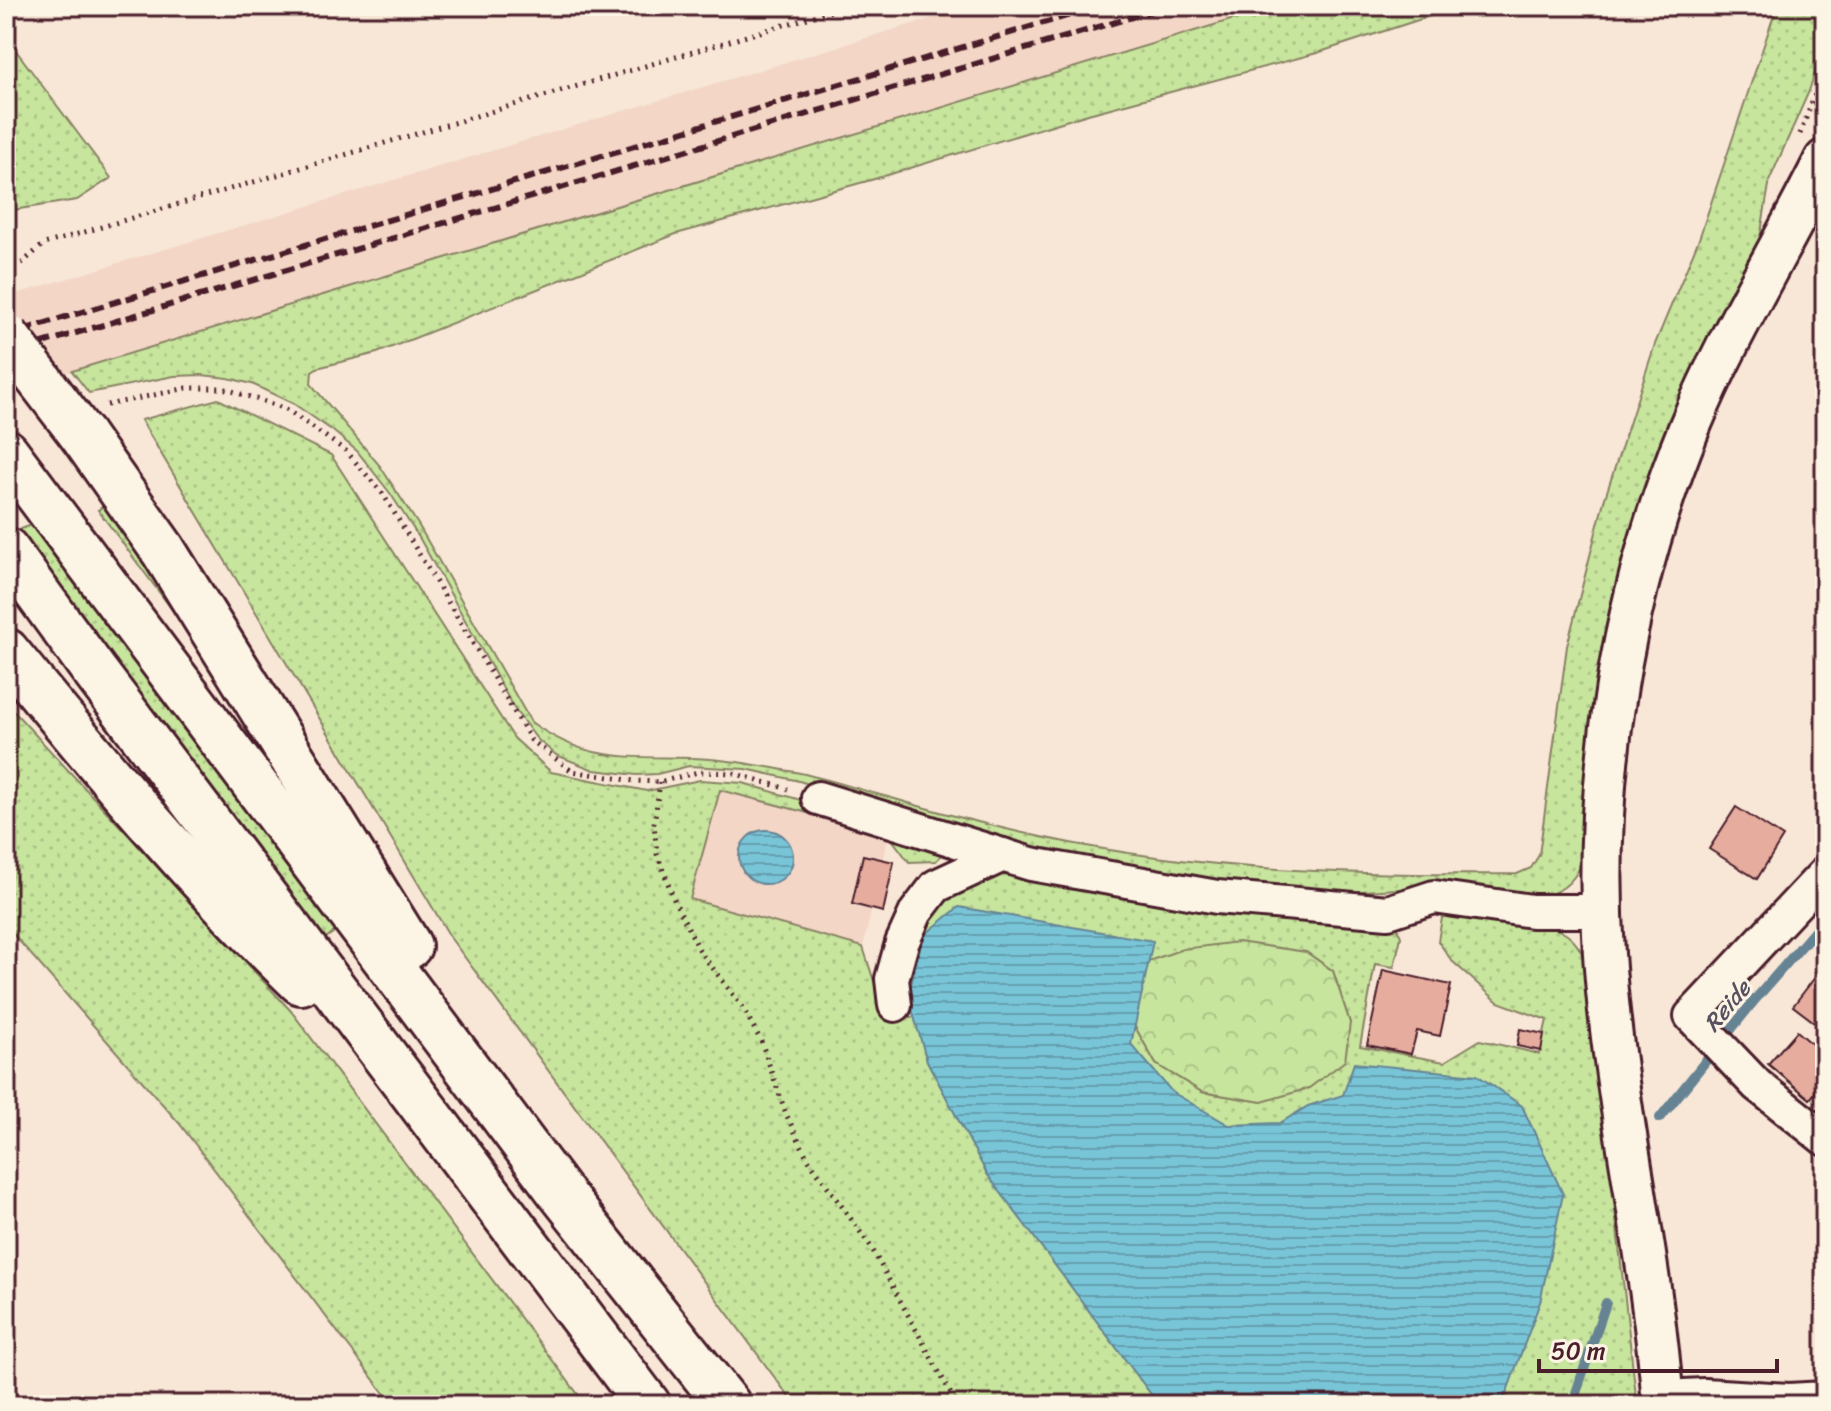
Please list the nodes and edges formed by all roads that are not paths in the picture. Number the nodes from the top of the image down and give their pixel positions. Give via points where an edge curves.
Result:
1 (1825, 160) edge
2 (6, 336) edge
3 (8, 454) edge
4 (6, 550) edge
5 (6, 651) edge
6 (818, 798) road end
7 (1003, 855) junction
8 (1825, 873) edge
9 (1602, 911) junction
10 (895, 1005) dead end
11 (395, 1072) junction
12 (1825, 1139) edge
13 (559, 1191) junction
14 (1825, 1398) edge
15 (1663, 1401) edge
16 (648, 1405) edge
17 (728, 1405) edge

1 - 9 main road via 1725,349 1691,424 1652,534 1613,719 1604,806
2 - 13 highway, bridge via 93,420 163,550
3 - 13 highway
4 - 11 highway
5 - 11 highway via 256,938
6 - 7 street
7 - 9 street via 1217,897 1388,912 1434,897 1532,911
7 - 10 street via 936,886 916,912 892,979
8 - 12 street via 1691,1016 1757,1085
9 - 15 main road via 1607,994
11 - 16 highway
13 - 17 highway
14 - 15 street via 1704,1395

